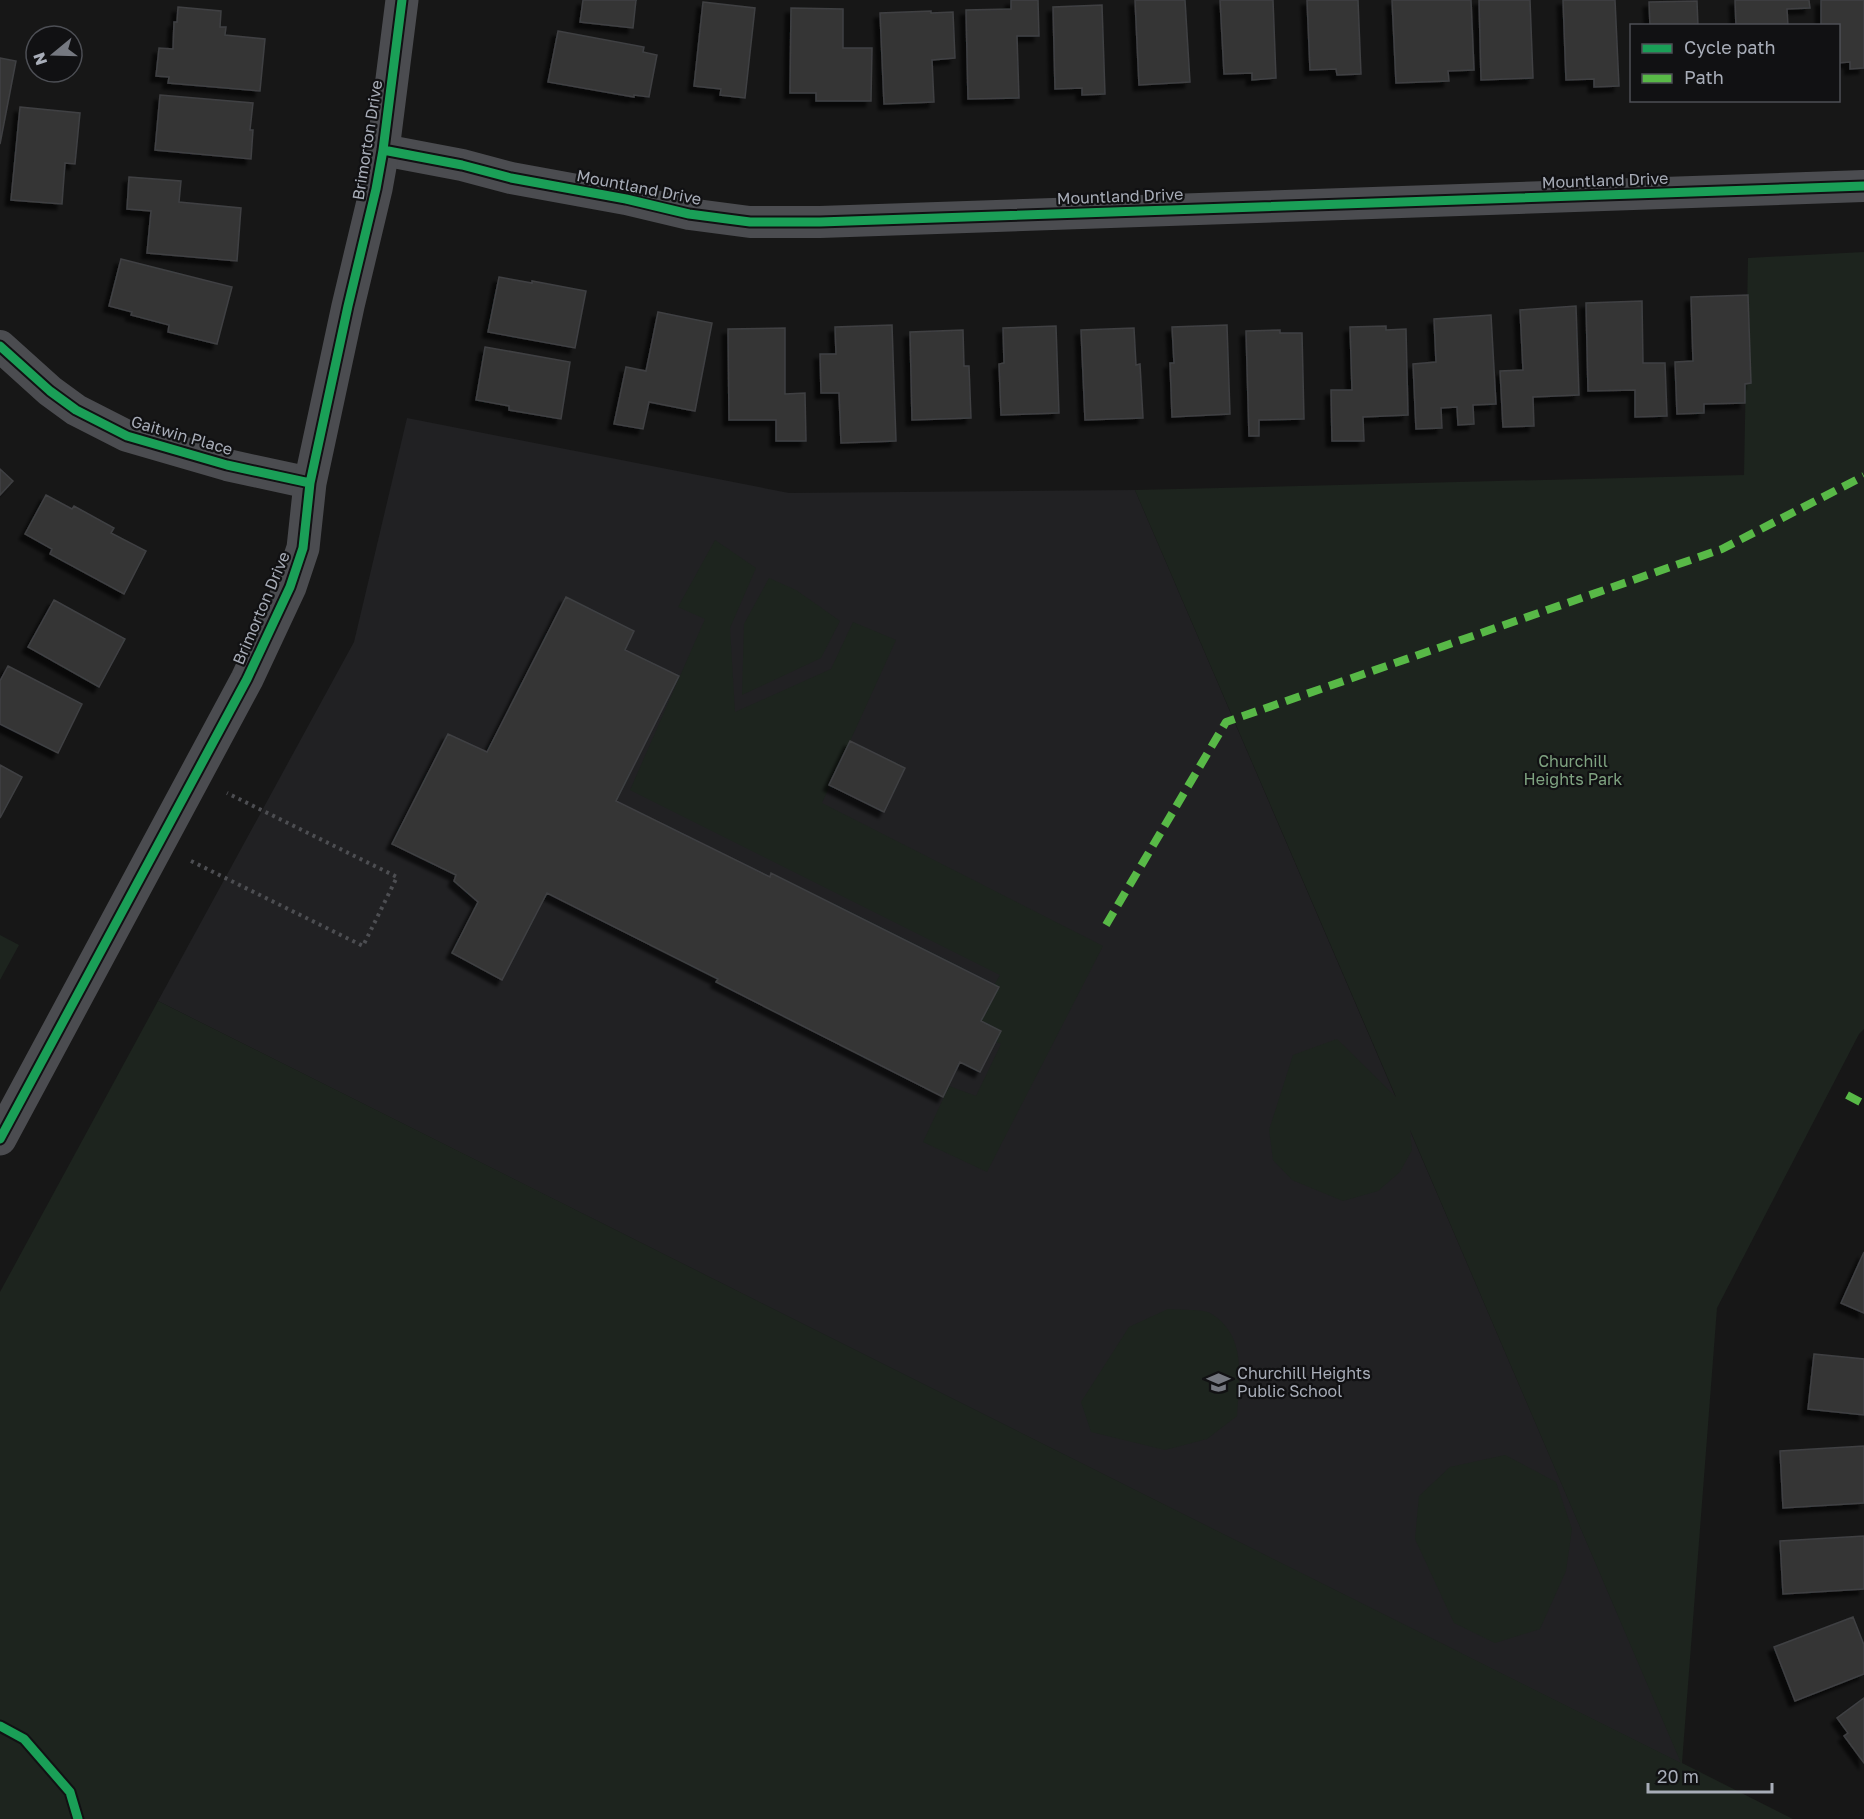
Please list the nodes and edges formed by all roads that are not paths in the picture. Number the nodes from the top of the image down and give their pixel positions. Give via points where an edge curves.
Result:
1 (402, 0) edge
2 (383, 150) junction
3 (1864, 186) edge
4 (0, 346) edge
5 (310, 483) junction
6 (0, 1139) edge

1 - 2 street, Brimorton Drive
2 - 3 street, Mountland Drive via 689,214 750,222
2 - 5 street, Brimorton Drive
4 - 5 street, Gaitwin Place via 76,410 127,436 226,465
5 - 6 street, Brimorton Drive via 303,548 290,587 248,679

